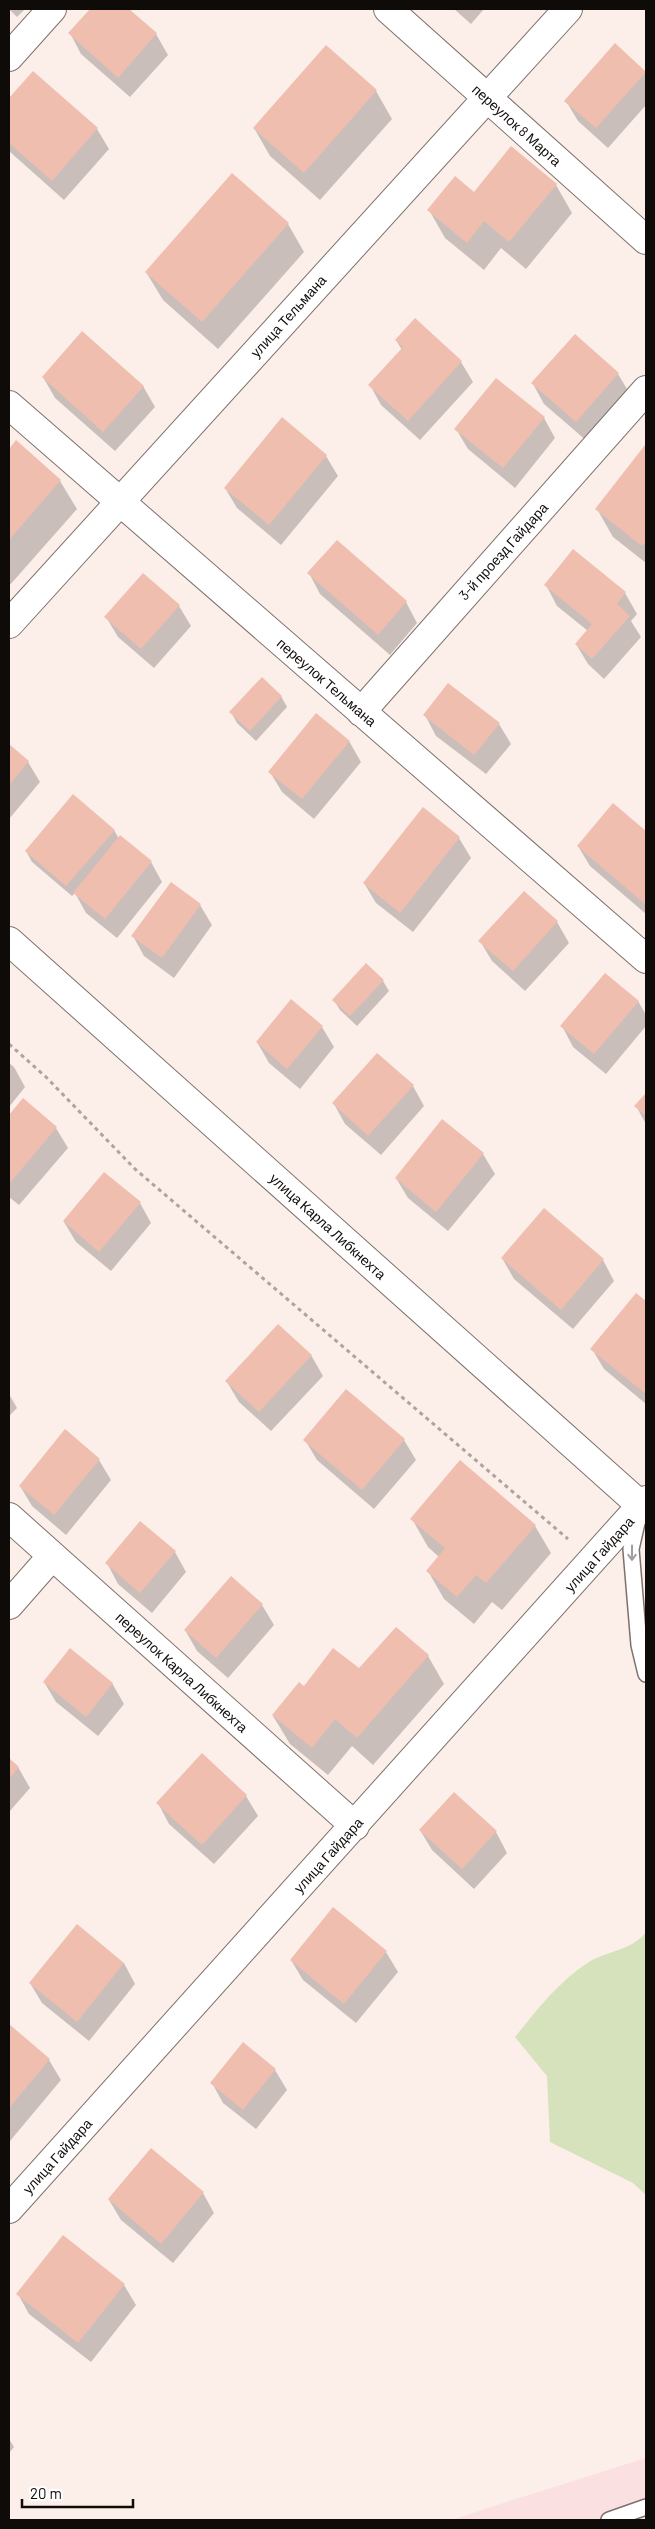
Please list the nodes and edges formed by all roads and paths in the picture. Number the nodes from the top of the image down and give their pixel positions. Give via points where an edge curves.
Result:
1 (52, 9) edge
2 (388, 9) edge
3 (568, 9) edge
4 (9, 57) edge
5 (487, 98) junction
6 (646, 240) edge
7 (646, 390) edge
8 (9, 405) edge
9 (120, 502) junction
10 (9, 624) edge
11 (360, 712) junction
12 (9, 941) edge
13 (646, 957) edge
14 (9, 1044) edge
15 (645, 1505) edge
16 (9, 1517) edge
17 (52, 1556) junction
18 (593, 1560) junction
19 (9, 1605) edge
20 (646, 1674) edge
21 (355, 1826) junction
22 (9, 2209) edge
23 (646, 2507) edge
24 (609, 2520) edge

1 - 4 street
2 - 5 street, переулок 8 Марта
3 - 5 street, улица Тельмана
5 - 6 street, переулок 8 Марта
5 - 9 street, улица Тельмана
7 - 11 street, 3-й проезд Гайдара
8 - 9 street, переулок Тельмана
9 - 10 street, улица Тельмана
9 - 11 street, переулок Тельмана
11 - 13 street, переулок Тельмана
12 - 15 street, улица Карла Либкнехта
14 - 18 path via 46,1077 135,1169
15 - 18 street, улица Гайдара
15 -> 20 lane via 630,1549 639,1645
16 - 17 street, переулок Карла Либкнехта
17 - 19 street
17 - 21 street, переулок Карла Либкнехта
18 - 21 street, улица Гайдара
21 - 22 street, улица Гайдара
23 - 24 lane

